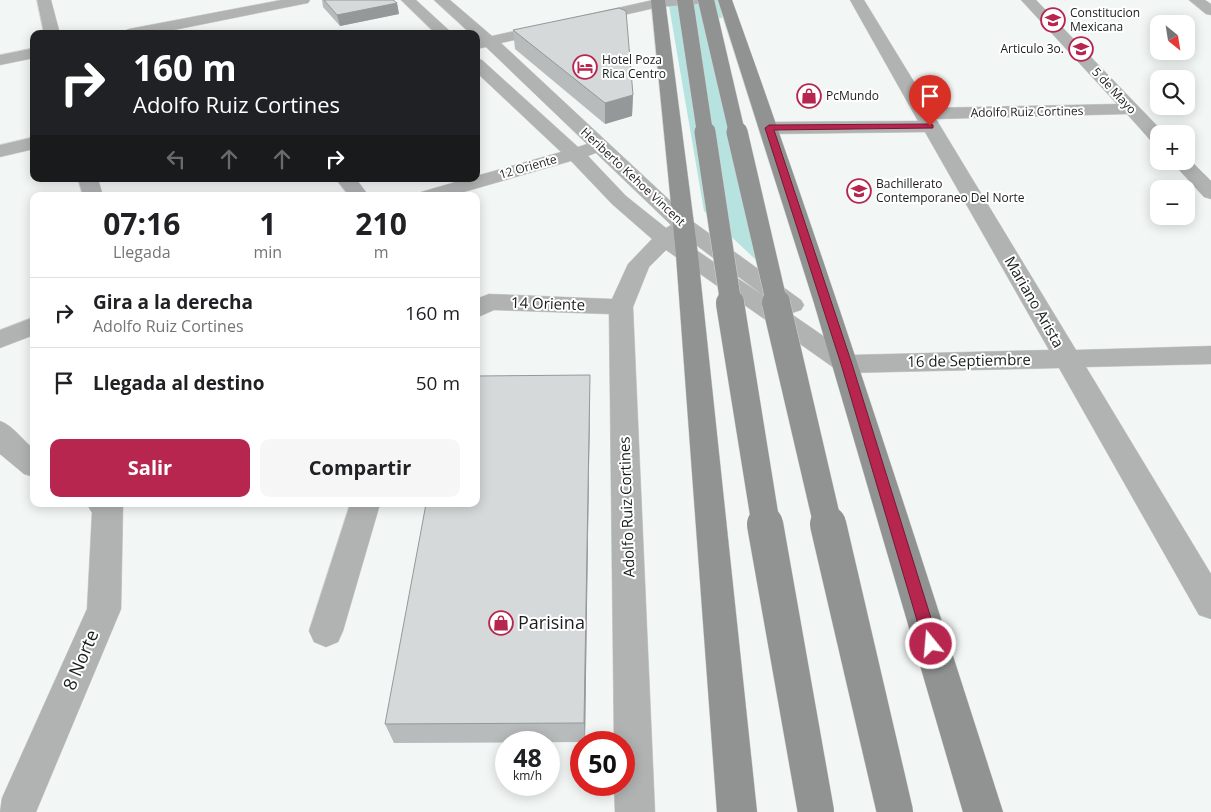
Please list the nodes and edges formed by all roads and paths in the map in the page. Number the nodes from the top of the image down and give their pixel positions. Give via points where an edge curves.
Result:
1 (44, 0) edge
2 (222, 0) edge
3 (303, 0) edge
4 (408, 0) edge
5 (441, 0) edge
6 (697, 0) edge
7 (706, 0) edge
8 (724, 0) edge
9 (857, 0) edge
10 (1028, 0) edge
11 (1196, 0) edge
12 (667, 1) edge
13 (1211, 11) edge
14 (232, 14) junction
15 (240, 27) dead end
16 (51, 30) edge
17 (150, 30) edge
18 (440, 30) edge
19 (471, 30) edge
20 (483, 42) edge
21 (30, 54) edge
22 (0, 60) edge
23 (480, 67) edge
24 (1131, 109) junction
25 (927, 120) junction
26 (769, 128) junction
27 (1150, 129) edge
28 (30, 144) edge
29 (599, 147) junction
30 (0, 150) edge
31 (574, 153) junction
32 (1189, 170) edge
33 (480, 181) edge
34 (348, 182) edge
35 (476, 182) edge
36 (356, 192) edge
37 (442, 192) edge
38 (1211, 193) edge
39 (678, 240) junction
40 (481, 299) edge
41 (622, 307) junction
42 (30, 327) edge
43 (838, 338) junction
44 (0, 340) edge
45 (1211, 355) edge
46 (1067, 359) junction
47 (846, 364) junction
48 (0, 432) edge
49 (30, 463) edge
50 (108, 507) edge
51 (364, 507) edge
52 (1211, 604) edge
53 (326, 631) dead end
54 (16, 812) edge
55 (635, 812) edge
56 (737, 812) edge
57 (816, 812) edge
58 (895, 812) edge
59 (982, 812) edge

1 - 16 street
2 - 14 street
3 - 14 street
4 - 18 street
5 - 19 street, Heriberto Kehoe Vincent
6 - 12 street
7 - 58 main road, bridge
8 - 26 main road
9 - 25 street, Mariano Arista
10 - 24 street, 5 de Mayo
11 - 13 street
12 - 20 street
12 - 39 main road
12 - 57 main road, bridge via 754,460
14 - 15 street
14 - 17 street
20 - 29 street, Heriberto Kehoe Vincent
21 - 22 street
23 - 31 street, Heriberto Kehoe Vincent
24 - 25 street, Adolfo Ruiz Cortines
24 - 27 street, 5 de Mayo
25 - 26 street, Adolfo Ruiz Cortines
25 - 46 street, Mariano Arista
26 - 43 main road
28 - 30 street
29 - 31 street, 12 Oriente
29 - 39 street, Heriberto Kehoe Vincent
31 - 33 street, 12 Oriente
31 - 39 street, Heriberto Kehoe Vincent via 618,200
32 - 38 street
34 - 36 street
35 - 37 street, 12 Oriente
39 - 41 street, Adolfo Ruiz Cortines via 639,264
39 - 43 street, Heriberto Kehoe Vincent
39 - 47 street, Heriberto Kehoe Vincent
39 - 56 main road
40 - 41 street, 14 Oriente
41 - 55 street, Adolfo Ruiz Cortines
42 - 44 street
43 - 47 main road
45 - 46 street, 16 de Septiembre
46 - 47 street, 16 de Septiembre
46 - 52 street, Mariano Arista
47 - 59 main road
48 - 49 street via 8,445
50 - 54 street, 8 Norte via 104,609
51 - 53 street

